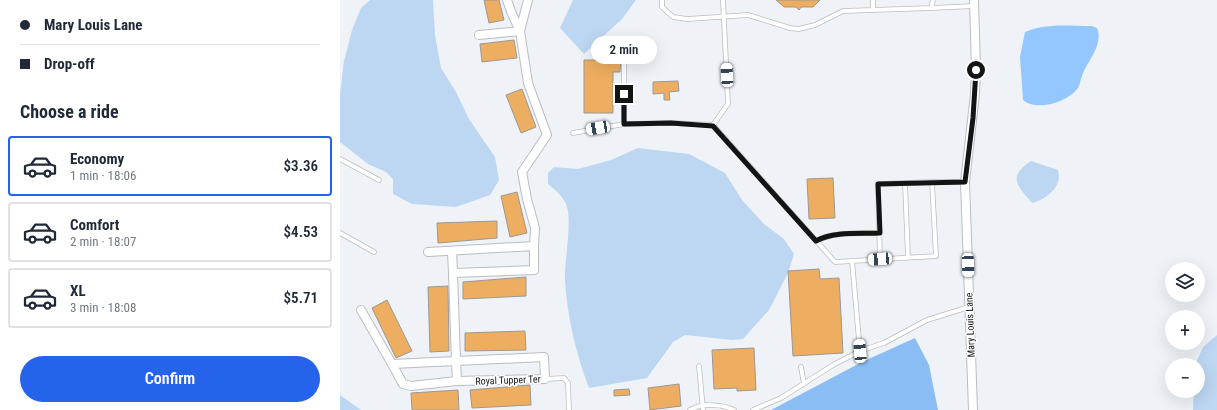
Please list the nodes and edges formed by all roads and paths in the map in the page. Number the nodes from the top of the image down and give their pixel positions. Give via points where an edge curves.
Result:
1 (507, 0) edge
2 (528, 0) edge
3 (662, 0) edge
4 (723, 0) edge
5 (873, 0) edge
6 (933, 0) edge
7 (974, 3) edge
8 (931, 8) junction
9 (873, 10) junction
10 (724, 17) junction
11 (520, 30) junction
12 (479, 35) dead end
13 (624, 64) dead end
14 (624, 124) junction
15 (713, 126) junction
16 (573, 133) dead end
17 (340, 159) edge
18 (379, 180) dead end
19 (932, 182) junction
20 (965, 182) junction
21 (905, 183) junction
22 (340, 233) edge
23 (880, 233) junction
24 (816, 241) junction
25 (534, 246) junction
26 (452, 251) junction
27 (374, 252) dead end
28 (428, 252) dead end
29 (908, 257) junction
30 (880, 259) junction
31 (852, 261) junction
32 (453, 273) junction
33 (969, 307) junction
34 (361, 310) dead end
35 (860, 351) junction
36 (456, 361) junction
37 (392, 364) junction
38 (699, 366) dead end
39 (801, 367) dead end
40 (546, 379) junction
41 (457, 381) junction
42 (804, 384) junction
43 (703, 408) edge
44 (570, 410) edge
45 (690, 410) edge
46 (734, 410) edge
47 (753, 410) edge
48 (973, 410) edge

1 - 11 street
2 - 11 street
3 - 10 lane via 662,7 673,17
4 - 10 lane
5 - 9 lane
6 - 8 lane
7 - 8 lane
7 - 20 street, Mary Louis Lane via 975,94
8 - 9 lane
9 - 10 lane via 843,12 815,25 800,28 790,28 748,15
10 - 15 lane via 728,104
11 - 12 street
11 - 25 street via 528,83 547,136 522,172 535,228
13 - 14 lane
14 - 15 lane via 671,123
14 - 16 lane
15 - 24 lane
17 - 18 lane
19 - 20 lane
19 - 21 lane
19 - 29 lane via 936,256
20 - 33 street, Mary Louis Lane
21 - 23 lane via 878,184
21 - 29 lane
22 - 27 lane
23 - 24 lane via 823,237
23 - 30 lane
24 - 31 lane via 835,262
25 - 26 street
25 - 32 street via 534,270
26 - 28 street
26 - 32 street
29 - 30 lane
30 - 31 lane
31 - 35 lane
32 - 36 street
33 - 35 lane via 927,320 884,343
33 - 48 street, Mary Louis Lane
34 - 37 street, Royal Tupper Ter
35 - 42 lane
36 - 37 street, Royal Tupper Ter
36 - 40 street, Royal Tupper Ter via 544,357
36 - 41 street
37 - 41 street, Royal Tupper Ter via 403,384 411,386
38 - 43 lane
39 - 42 lane
40 - 41 street, Royal Tupper Ter
40 - 44 lane via 564,378 568,383
42 - 47 lane via 781,398
43 - 45 lane
43 - 46 lane via 725,406

